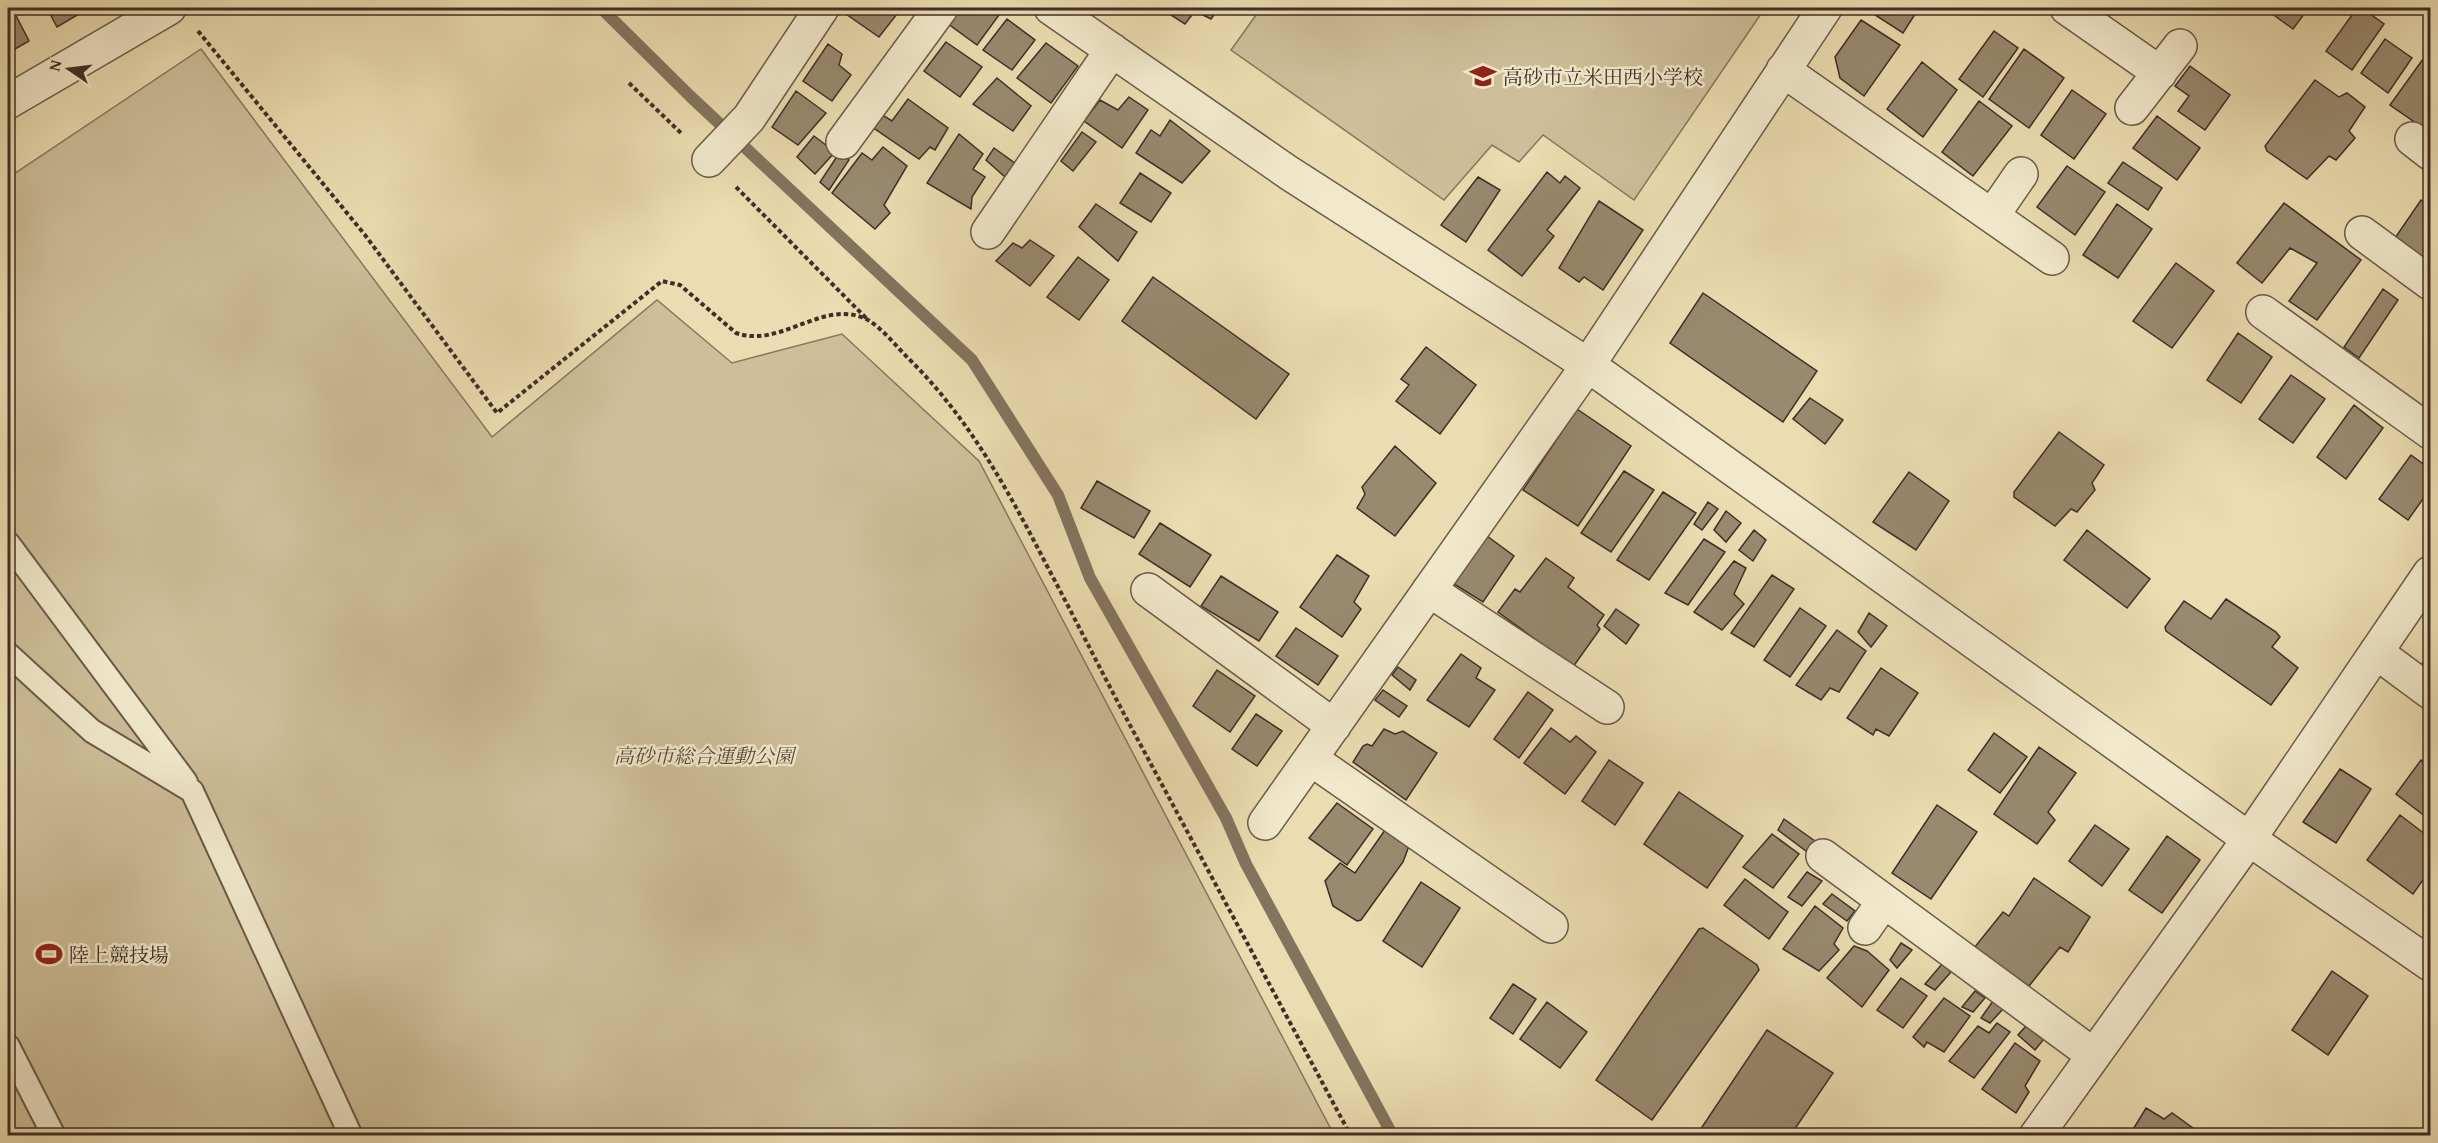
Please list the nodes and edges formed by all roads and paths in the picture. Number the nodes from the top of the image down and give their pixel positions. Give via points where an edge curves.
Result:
1 (822, 8) edge
2 (941, 8) edge
3 (1051, 8) edge
4 (1824, 8) edge
5 (2067, 8) edge
6 (182, 17) edge
7 (2180, 46) dead end
8 (1112, 50) junction
9 (1783, 70) junction
10 (2160, 73) junction
11 (629, 82) dead end
12 (8, 102) edge
13 (2132, 108) dead end
14 (843, 142) dead end
15 (709, 160) junction
16 (2020, 174) dead end
17 (1992, 216) junction
18 (988, 232) dead end
19 (2362, 233) dead end
20 (2052, 258) dead end
21 (2430, 283) edge
22 (2264, 312) dead end
23 (868, 321) junction
24 (1588, 365) junction
25 (2430, 432) edge
26 (8, 543) edge
27 (2430, 573) edge
28 (1148, 590) dead end
29 (1429, 590) junction
30 (2376, 652) junction
31 (8, 654) edge
32 (2430, 692) edge
33 (1607, 707) dead end
34 (1334, 726) junction
35 (1311, 759) junction
36 (192, 791) junction
37 (1266, 823) dead end
38 (2249, 839) junction
39 (1823, 856) dead end
40 (1884, 901) junction
41 (1551, 926) dead end
42 (1865, 928) dead end
43 (2430, 964) edge
44 (8, 1046) edge
45 (2092, 1054) junction
46 (54, 1136) edge
47 (351, 1136) edge
48 (1351, 1136) edge
49 (2036, 1136) edge

1 - 15 street via 749,118
2 - 14 street
3 - 8 street
4 - 9 street
5 - 10 street
6 - 12 street
6 - 23 path via 365,235 497,413 662,281 680,285 736,333 748,337 785,331 844,313
7 - 10 street
8 - 18 street
8 - 24 street via 1289,172
9 - 17 street
9 - 24 street
10 - 13 street
11 - 15 path
15 - 23 path
16 - 17 street
17 - 20 street
19 - 21 street
22 - 25 street
23 - 48 path via 926,376 992,463
24 - 29 street
24 - 38 street
26 - 36 lane
27 - 30 street
28 - 34 street
29 - 33 street
29 - 34 street
30 - 32 street
30 - 38 street
31 - 36 lane via 92,731
34 - 35 street
35 - 37 street
35 - 41 street
36 - 47 lane
38 - 43 street
38 - 45 street
39 - 40 street
40 - 42 street
40 - 45 street
44 - 46 lane
45 - 49 street

